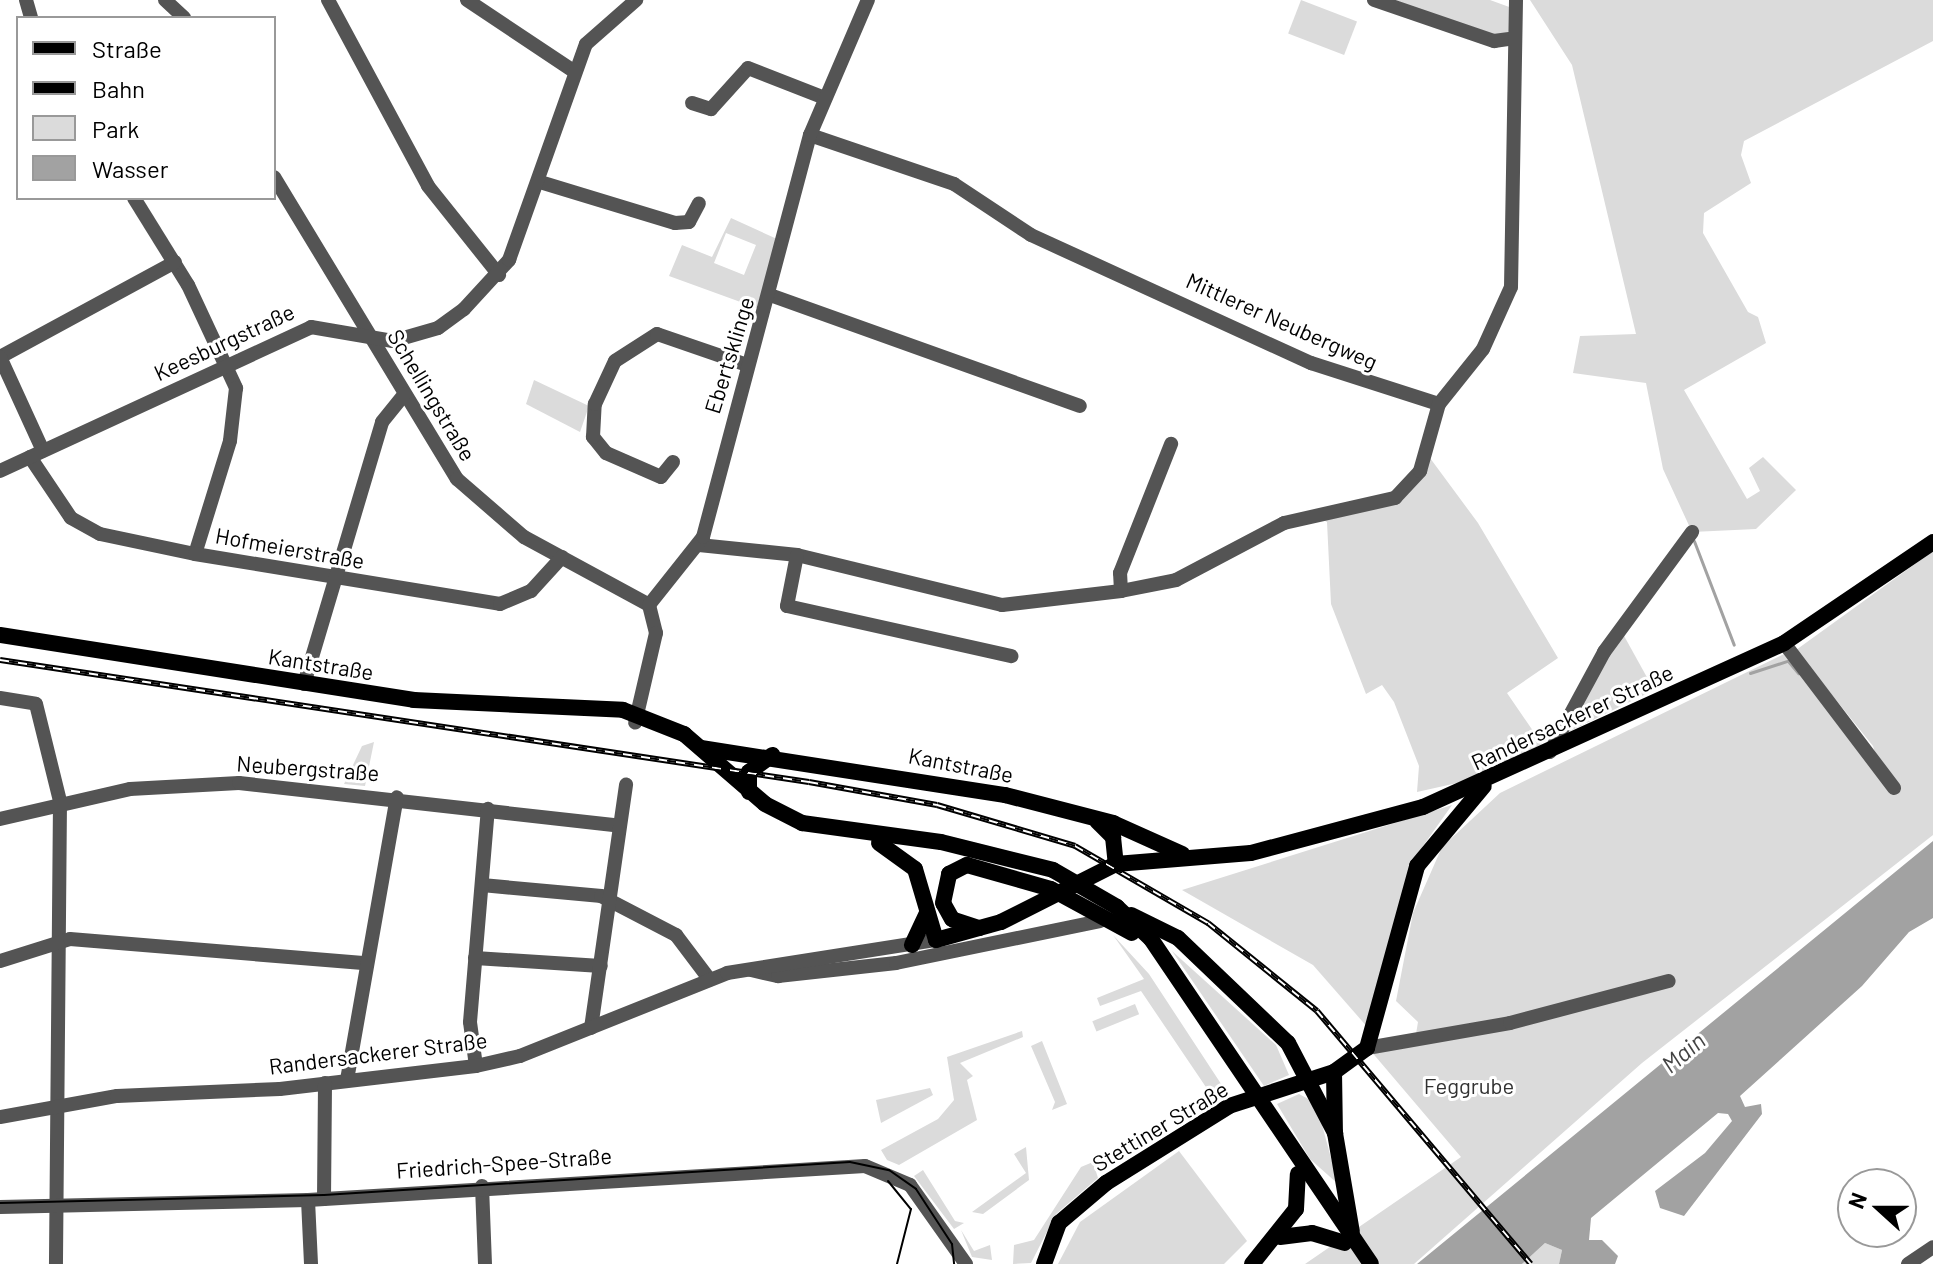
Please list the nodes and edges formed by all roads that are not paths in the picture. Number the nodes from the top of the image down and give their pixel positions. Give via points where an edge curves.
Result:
1 (165, 0) edge
2 (328, 0) edge
3 (467, 0) edge
4 (636, 0) edge
5 (868, 0) edge
6 (1374, 0) edge
7 (1516, 0) edge
8 (182, 16) edge
9 (1515, 38) junction
10 (572, 70) junction
11 (822, 97) junction
12 (692, 103) dead end
13 (810, 135) junction
14 (276, 180) edge
15 (540, 182) junction
16 (135, 200) edge
17 (699, 203) dead end
18 (175, 262) junction
19 (499, 275) junction
20 (770, 295) junction
21 (372, 338) junction
22 (0, 357) edge
23 (747, 365) junction
24 (226, 367) junction
25 (405, 394) junction
26 (1439, 404) junction
27 (1079, 408) dead end
28 (1171, 444) dead end
29 (36, 454) junction
30 (673, 462) dead end
31 (0, 471) edge
32 (1692, 532) dead end
33 (1933, 542) edge
34 (699, 545) junction
35 (195, 554) junction
36 (797, 555) junction
37 (562, 557) junction
38 (335, 579) junction
39 (1121, 591) junction
40 (649, 605) junction
41 (0, 635) edge
42 (1784, 643) junction
43 (0, 644) edge
44 (1011, 656) dead end
45 (304, 684) junction
46 (0, 698) edge
47 (636, 718) junction
48 (1550, 752) junction
49 (701, 755) junction
50 (773, 755) junction
51 (1488, 782) junction
52 (626, 784) dead end
53 (1894, 788) dead end
54 (747, 794) junction
55 (397, 797) junction
56 (60, 801) junction
57 (488, 809) junction
58 (1091, 817) junction
59 (0, 819) edge
60 (616, 825) junction
61 (1122, 829) junction
62 (879, 843) junction
63 (1193, 857) junction
64 (1123, 863) junction
65 (482, 885) junction
66 (610, 903) junction
67 (927, 913) junction
68 (1125, 913) junction
69 (1105, 921) junction
70 (983, 929) junction
71 (1132, 933) junction
72 (936, 940) junction
73 (56, 943) junction
74 (912, 945) junction
75 (475, 958) junction
76 (0, 961) edge
77 (363, 963) junction
78 (601, 966) junction
79 (747, 968) junction
80 (710, 980) junction
81 (1669, 981) dead end
82 (1200, 1018) junction
83 (591, 1028) junction
84 (1369, 1043) junction
85 (476, 1066) junction
86 (1334, 1072) junction
87 (347, 1080) junction
88 (1306, 1082) junction
89 (325, 1083) junction
90 (57, 1106) junction
91 (0, 1117) edge
92 (1335, 1133) junction
93 (1298, 1174) junction
94 (482, 1186) junction
95 (324, 1199) junction
96 (308, 1200) junction
97 (0, 1207) edge
98 (57, 1208) junction
99 (1280, 1237) junction
100 (1349, 1241) junction
101 (1933, 1247) edge
102 (56, 1264) edge
103 (311, 1264) edge
104 (485, 1264) edge
105 (966, 1264) edge
106 (1044, 1264) edge
107 (1252, 1264) edge
108 (1359, 1264) edge
109 (1371, 1264) edge
110 (1908, 1264) edge

1 - 8 street
2 - 19 street via 428,186
3 - 10 street via 508,34
4 - 10 street, Keesburgstraße via 586,44
5 - 11 street, Ebertsklinge
6 - 9 street via 1494,41
7 - 9 street
9 - 26 street via 1511,287 1483,349
10 - 15 street, Keesburgstraße
11 - 12 street via 748,68 714,111
11 - 13 street, Ebertsklinge
13 - 20 street, Ebertsklinge
13 - 26 street, Mittlerer Neubergweg via 954,184 1031,235 1311,363
14 - 21 street, Schellingstraße
15 - 17 street via 675,223 689,222
15 - 19 street, Keesburgstraße
16 - 18 street
18 - 22 street
18 - 24 street
19 - 21 street, Keesburgstraße via 438,328 393,341
20 - 23 street, Ebertsklinge
20 - 27 street
21 - 24 street, Keesburgstraße via 343,327 311,327
21 - 25 street, Schellingstraße
22 - 29 street, Hofmeierstraße
23 - 30 street via 657,334 615,361 595,404 593,437 606,453 661,477
23 - 34 street, Ebertsklinge
24 - 29 street, Keesburgstraße
24 - 35 street via 237,407
25 - 37 street, Schellingstraße via 470,493
25 - 38 street via 382,422
26 - 39 street via 1420,471 1395,498 1284,523 1176,580
28 - 39 street via 1120,573
29 - 31 street, Keesburgstraße
29 - 35 street, Hofmeierstraße via 71,518 100,534
32 - 48 street via 1604,652
33 - 42 main road, Randersackerer Straße
34 - 36 street
34 - 40 street, Ebertsklinge
35 - 38 street, Hofmeierstraße
36 - 39 street via 1002,605
36 - 44 street via 787,606
37 - 38 street, Hofmeierstraße via 531,591 500,604
37 - 40 street, Schellingstraße
38 - 45 street
40 - 47 street via 656,633
41 - 45 main road, Kantstraße
42 - 48 main road, Randersackerer Straße
42 - 53 street
43 - 47 main road via 415,710
45 - 47 main road, Kantstraße via 475,707
46 - 56 street via 36,704
47 - 49 main road, Kantstraße
48 - 51 main road, Randersackerer Straße
49 - 50 main road, Kantstraße
49 - 54 main road
49 - 54 main road via 720,765
50 - 54 main road via 749,772
50 - 58 main road, Kantstraße
51 - 63 main road, Randersackerer Straße via 1251,853
51 - 84 main road via 1417,866
52 - 60 street
54 - 62 main road via 797,831
54 - 68 main road via 781,815 826,829 1016,858 1053,870
55 - 56 street, Neubergstraße via 239,783
55 - 57 street, Neubergstraße
55 - 77 street
56 - 59 street, Neubergstraße
56 - 73 street
57 - 60 street, Neubergstraße
57 - 65 street
58 - 61 main road, Kantstraße
58 - 64 main road via 1113,837
60 - 66 street
61 - 63 main road, Kantstraße
61 - 64 main road
62 - 67 main road via 915,869
62 - 71 main road via 1043,877 1083,895
63 - 64 main road, Randersackerer Straße
64 - 70 main road, Randersackerer Straße
65 - 66 street via 601,896
65 - 75 street
66 - 78 street
66 - 80 street via 676,935
67 - 72 main road
67 - 74 main road
68 - 82 main road
68 - 88 main road via 1165,928 1189,949 1288,1043
69 - 70 main road via 1023,878 957,869 941,894 946,912
69 - 71 main road
69 - 79 street, Randersackerer Straße via 896,963 778,976
70 - 72 main road, Randersackerer Straße
71 - 82 main road
72 - 74 street, Randersackerer Straße
73 - 76 street
73 - 77 street
73 - 90 street
74 - 79 street, Randersackerer Straße
75 - 78 street
75 - 85 street
77 - 87 street
78 - 83 street
79 - 80 street, Randersackerer Straße
80 - 83 street, Randersackerer Straße
81 - 84 street via 1510,1023
82 - 93 main road
82 - 100 main road
83 - 85 street, Randersackerer Straße
84 - 86 main road, Stettiner Straße
85 - 87 street, Randersackerer Straße
86 - 88 main road, Stettiner Straße
86 - 92 main road
87 - 89 street, Randersackerer Straße
88 - 92 main road
88 - 106 main road, Stettiner Straße via 1229,1106 1106,1183 1059,1223
89 - 90 street, Randersackerer Straße
89 - 95 street
90 - 91 street, Randersackerer Straße
90 - 98 street
92 - 100 main road
93 - 99 main road via 1300,1200
93 - 100 main road
94 - 95 street, Friedrich-Spee-Straße
94 - 104 street
94 - 105 street, Friedrich-Spee-Straße via 875,1167 910,1185
95 - 96 street, Friedrich-Spee-Straße
96 - 98 street, Friedrich-Spee-Straße
96 - 103 street
97 - 98 street, Friedrich-Spee-Straße
98 - 102 street
99 - 100 main road via 1312,1233
99 - 107 main road
100 - 108 main road
100 - 109 main road
101 - 110 street

